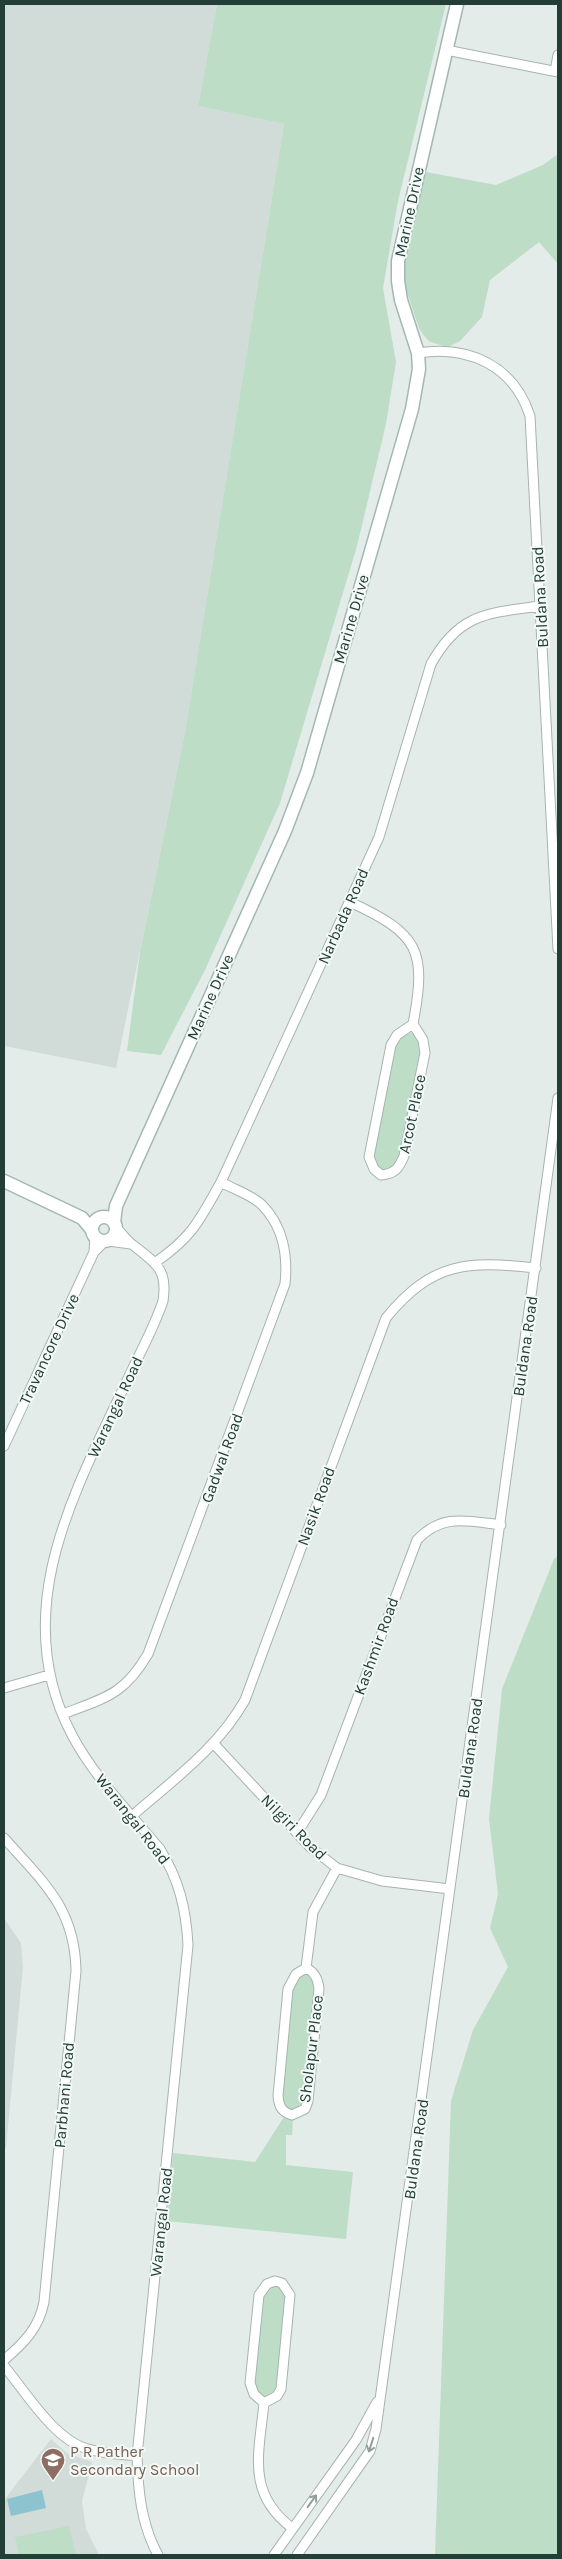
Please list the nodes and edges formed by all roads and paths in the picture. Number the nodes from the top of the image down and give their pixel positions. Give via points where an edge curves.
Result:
1 (457, 4) edge
2 (446, 50) junction
3 (558, 55) edge
4 (557, 72) edge
5 (418, 353) junction
6 (540, 606) junction
7 (350, 902) junction
8 (558, 949) edge
9 (413, 1024) junction
10 (558, 1098) edge
11 (4, 1181) edge
12 (221, 1182) junction
13 (82, 1218) junction
14 (108, 1221) junction
15 (100, 1237) junction
16 (131, 1244) junction
17 (156, 1262) junction
18 (536, 1268) junction
19 (4, 1446) edge
20 (501, 1525) junction
21 (49, 1675) junction
22 (4, 1688) edge
23 (63, 1714) junction
24 (214, 1744) junction
25 (132, 1816) junction
26 (297, 1833) junction
27 (4, 1838) edge
28 (337, 1868) junction
29 (450, 1889) junction
30 (306, 1968) junction
31 (4, 2360) edge
32 (4, 2366) edge
33 (380, 2397) junction
34 (264, 2403) junction
35 (137, 2456) junction
36 (292, 2528) junction
37 (158, 2555) edge
38 (274, 2555) edge
39 (297, 2555) edge

1 - 2 street, Marine Drive
2 - 4 street
2 - 5 street, Marine Drive via 398,261 401,300
3 - 4 street
5 - 6 street, Buldana Road via 454,354 495,367 507,375 526,404 531,427
5 - 14 street, Marine Drive via 419,369 412,409 307,773 284,831
6 - 7 street, Narbada Road via 493,612 471,620 455,630 441,647 431,664 379,837
6 - 8 street, Buldana Road
7 - 9 street via 395,926 411,945 420,970
7 - 12 street, Narbada Road
9 - 9 street, Arcot Place via 397,1035 391,1045 369,1157 375,1171 381,1175 390,1174 398,1168 404,1156 425,1053 423,1040
10 - 18 street, Buldana Road
11 - 13 street
12 - 17 street, Narbada Road via 196,1226
12 - 23 street, Gadwal Road via 261,1204 274,1221 285,1251 285,1284 148,1654 136,1674 121,1689
13 - 14 street
13 - 15 street
14 - 15 street via 96,1221
14 - 15 street via 116,1233
14 - 16 street
15 - 16 street
15 - 19 street, Travancore Drive
16 - 17 street
17 - 21 street, Warangal Road via 165,1288 158,1314 78,1488 55,1549 44,1617
18 - 20 street, Buldana Road
18 - 24 street, Nasik Road via 478,1264 452,1268 416,1286 386,1318 248,1693 228,1729
20 - 26 street, Kashmir Road via 447,1520 426,1530 417,1540 321,1795
20 - 29 street, Buldana Road
21 - 22 street
21 - 23 street, Warangal Road
23 - 25 street, Warangal Road via 82,1753
24 - 25 street, Nasik Road
24 - 26 street, Nilgiri Road
25 - 35 street, Warangal Road via 160,1849 179,1884 188,1944
26 - 28 street, Nilgiri Road
27 - 31 street, Parbhani Road via 59,1904 68,1920 76,1958 44,2302 37,2326
28 - 29 street, Nilgiri Road via 382,1881
28 - 30 street via 313,1912
29 - 33 street, Buldana Road
30 - 30 street, Sholapur Place via 296,1974 288,1989 279,2105 284,2113 292,2116 305,2109 308,2101 319,1989 316,1976
32 - 35 street via 56,2430 70,2440 88,2449
36 -> 33 street, Buldana Road via 356,2440
33 -> 39 street, Buldana Road via 370,2451
34 - 34 street via 254,2394 250,2383 259,2295 267,2284 275,2281 282,2284 290,2295 282,2389
34 - 36 street via 260,2490 276,2514
35 - 37 street, Warangal Road via 140,2503
36 - 38 street, Buldana Road

